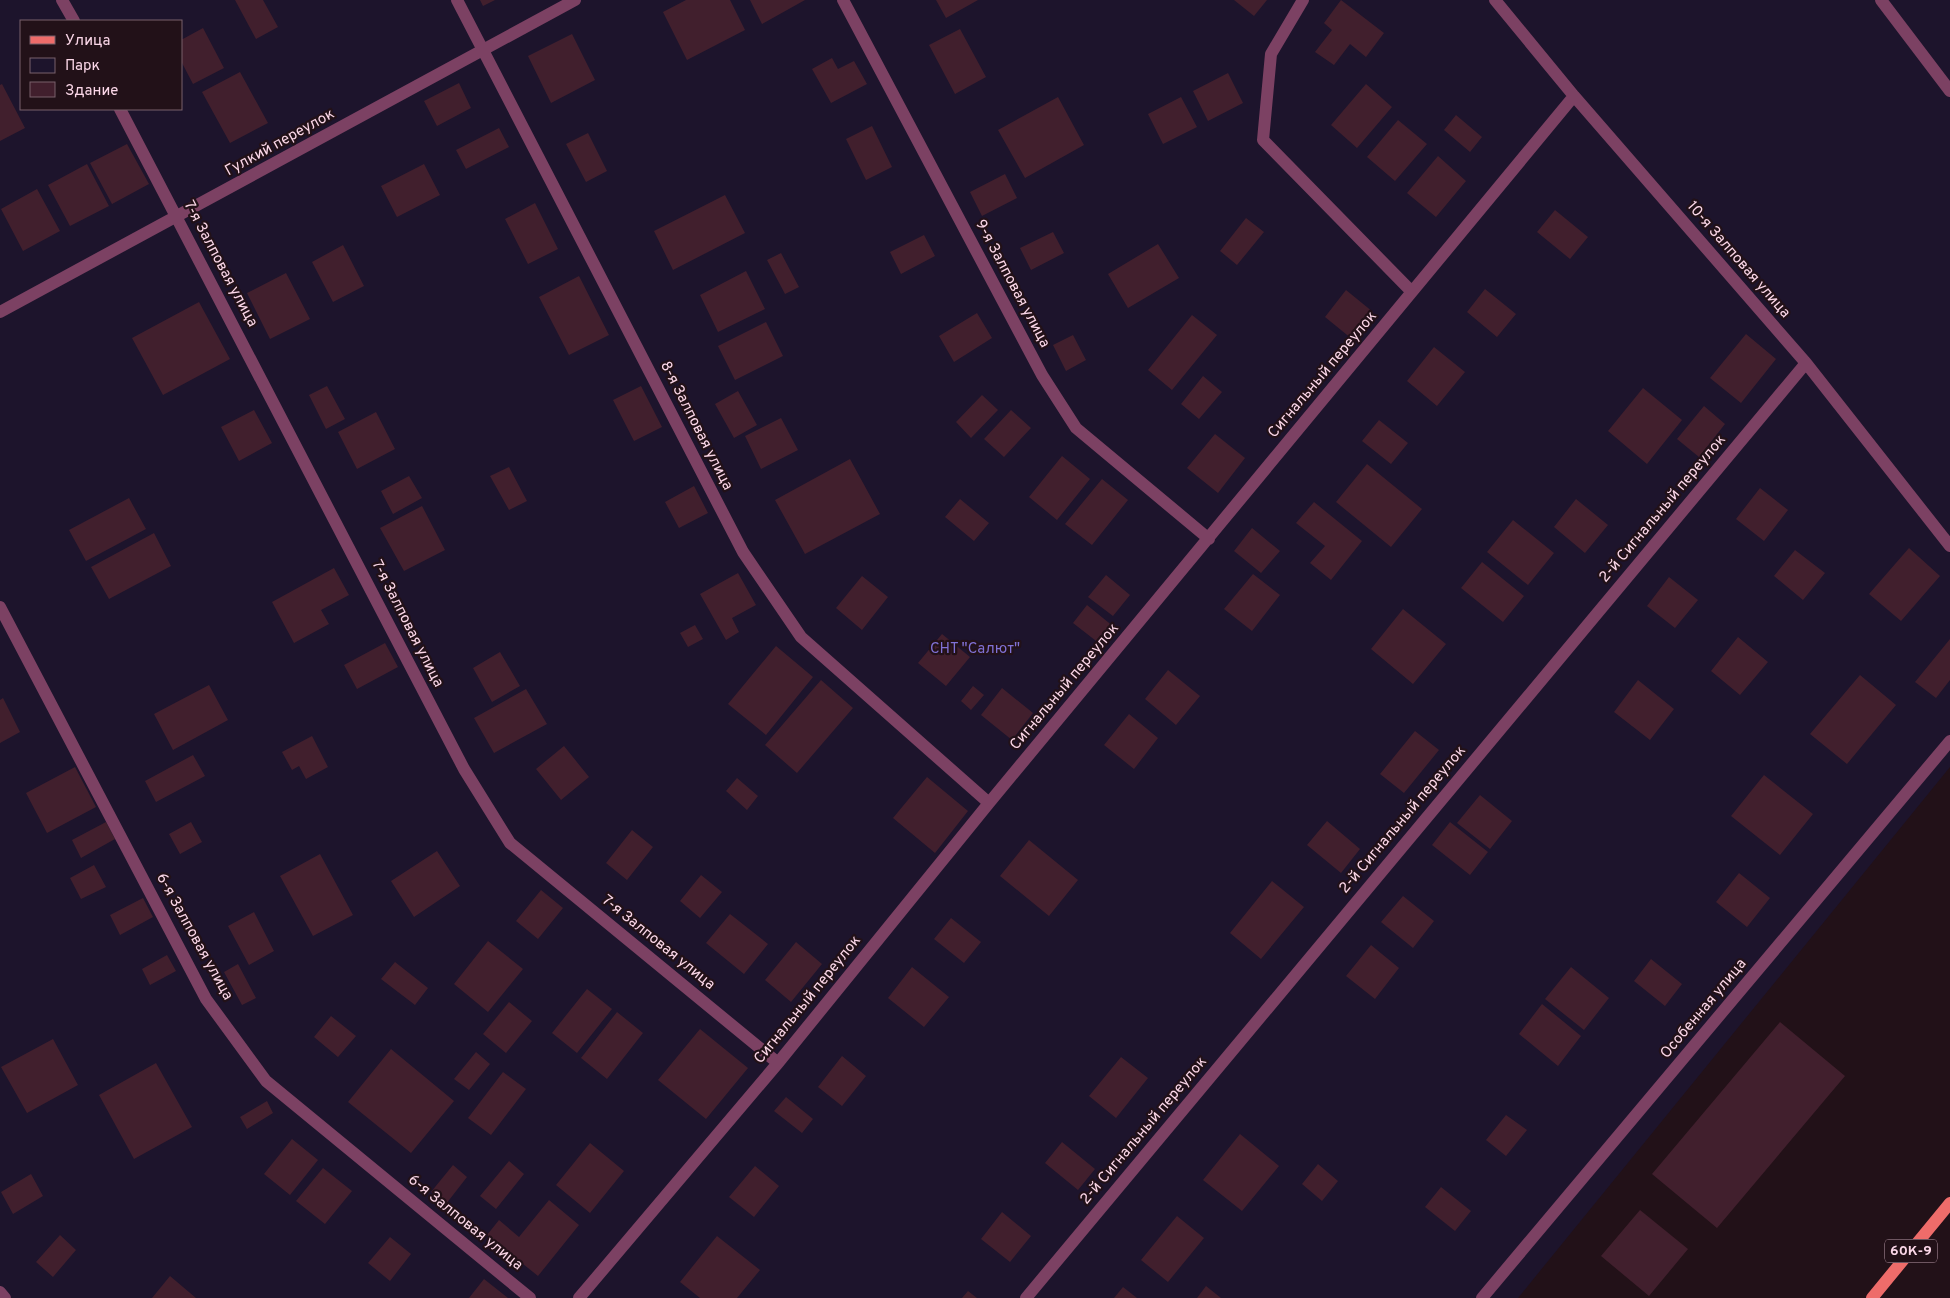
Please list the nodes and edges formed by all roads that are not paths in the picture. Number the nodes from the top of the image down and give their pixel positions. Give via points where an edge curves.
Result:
1 (62, 0) edge
2 (457, 0) edge
3 (574, 0) edge
4 (843, 0) edge
5 (1303, 0) edge
6 (1495, 0) edge
7 (1881, 0) edge
8 (73, 20) edge
9 (484, 50) junction
10 (1950, 91) edge
11 (1574, 96) junction
12 (121, 110) edge
13 (177, 217) junction
14 (1412, 292) junction
15 (0, 312) edge
16 (1806, 363) junction
17 (1209, 538) junction
18 (1950, 546) edge
19 (0, 606) edge
20 (1950, 742) edge
21 (989, 803) junction
22 (778, 1062) junction
23 (1950, 1203) edge
24 (0, 1292) edge
25 (5, 1298) edge
26 (530, 1298) edge
27 (579, 1298) edge
28 (1026, 1298) edge
29 (1482, 1298) edge
30 (1872, 1298) edge

1 - 8 street
2 - 9 street, 8-я Залповая улица
3 - 9 street, Гулкий переулок
4 - 17 street, 9-я Залповая улица via 1042,375 1076,428
5 - 14 street via 1272,54 1263,140
6 - 11 street, 10-я Залповая улица
7 - 10 street
9 - 13 street, Гулкий переулок
9 - 21 street, 8-я Залповая улица via 743,552 801,637
11 - 14 street, Сигнальный переулок
11 - 16 street, 10-я Залповая улица
12 - 13 street, 7-я Залповая улица
13 - 15 street, Гулкий переулок
13 - 22 street, 7-я Залповая улица via 464,769 510,843
14 - 17 street, Сигнальный переулок
16 - 18 street, 10-я Залповая улица
16 - 28 street, 2-й Сигнальный переулок
17 - 21 street, Сигнальный переулок
19 - 26 street, 6-я Залповая улица via 206,999 266,1081
20 - 29 street, Особенная улица
21 - 22 street, Сигнальный переулок
22 - 27 street, Сигнальный переулок
23 - 30 main road, 60К-9
24 - 25 street

